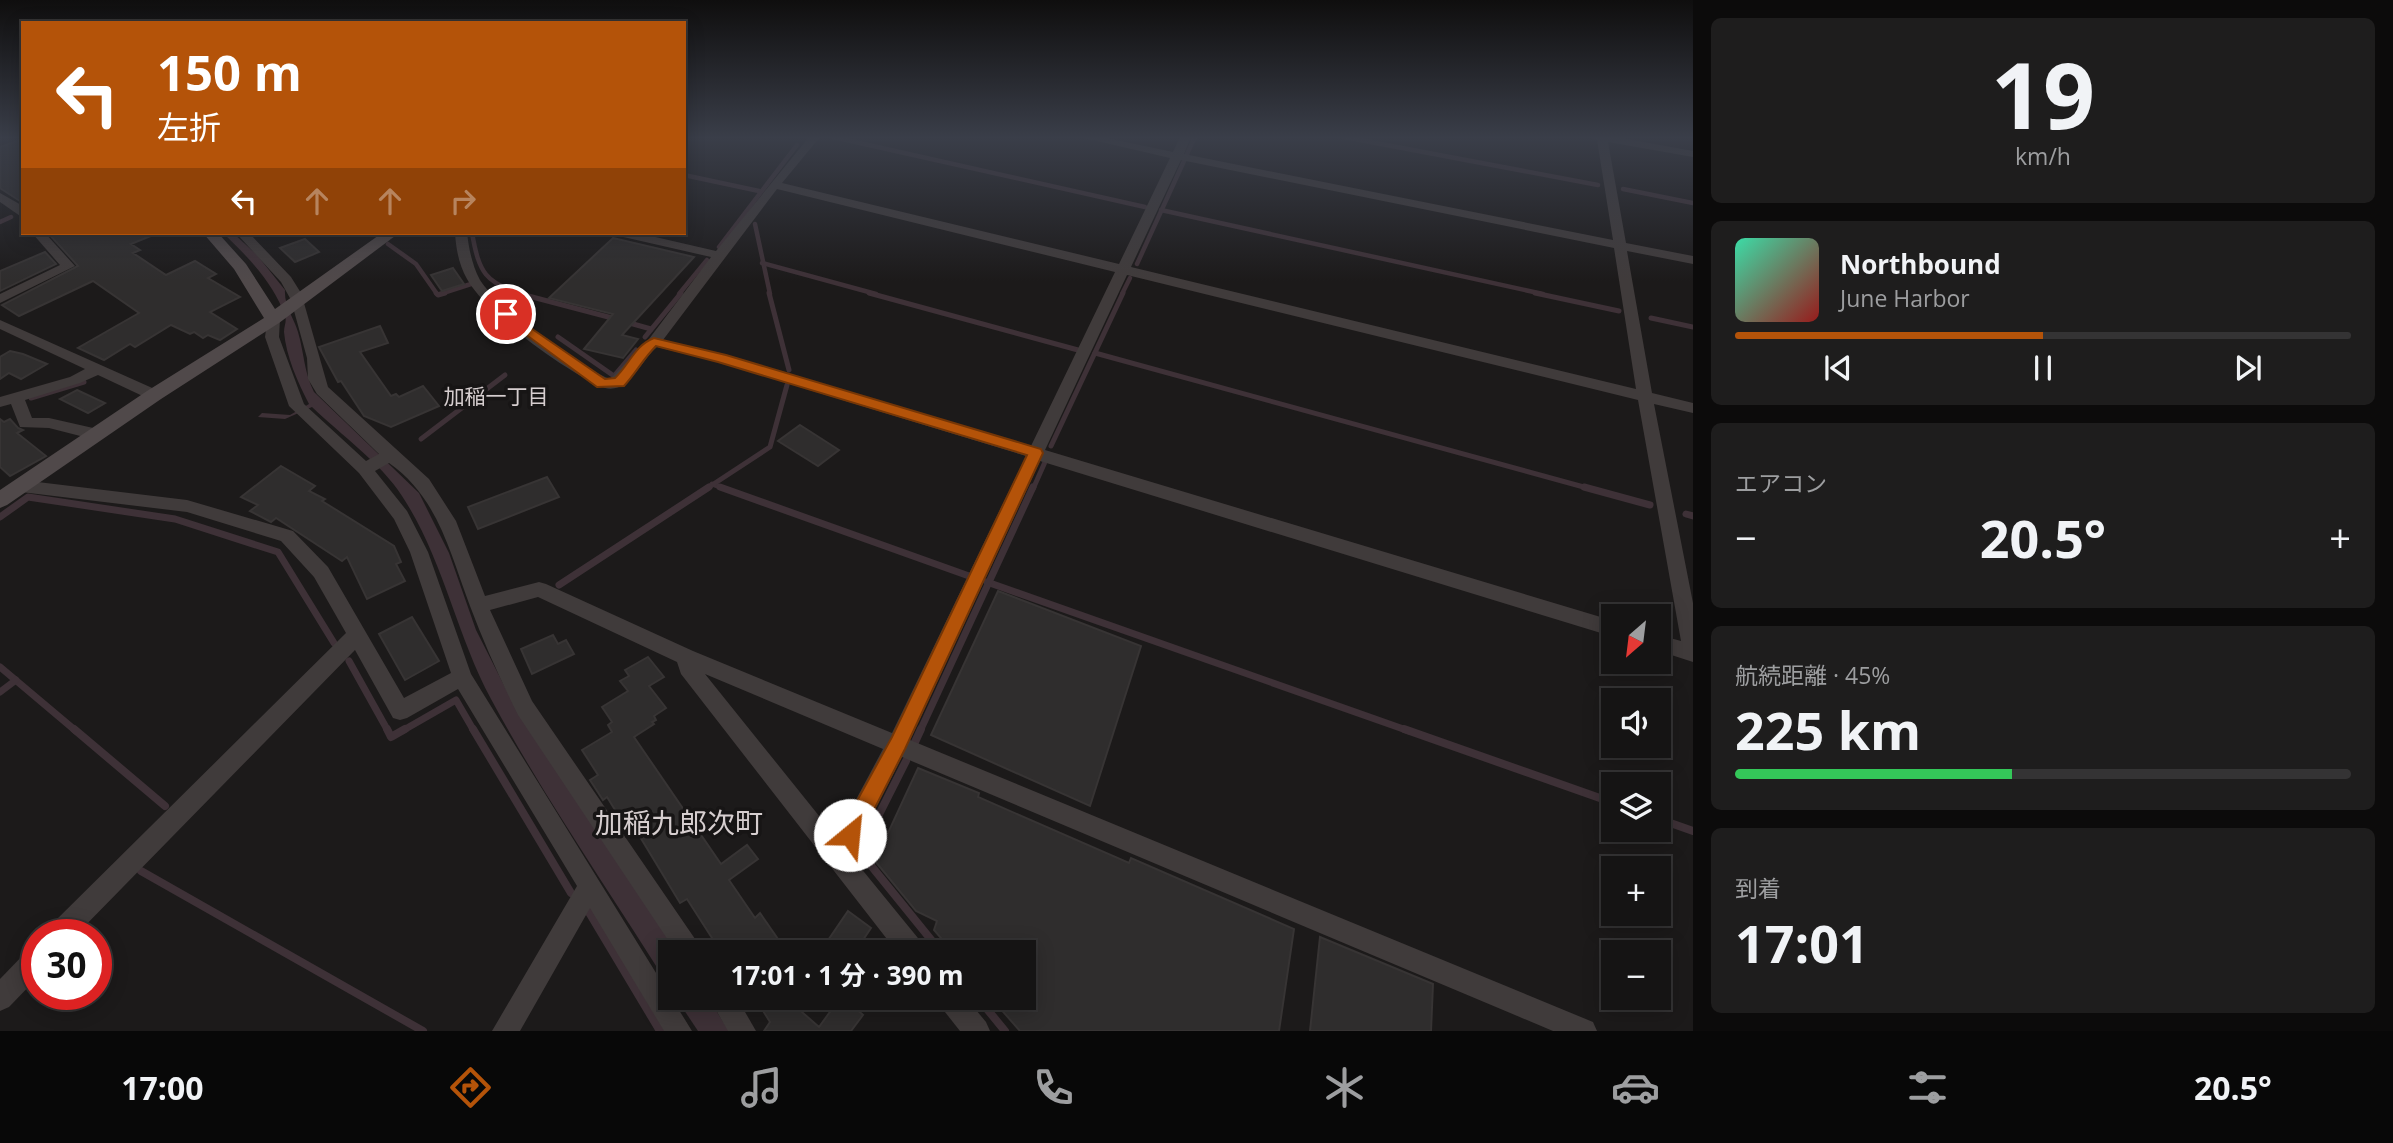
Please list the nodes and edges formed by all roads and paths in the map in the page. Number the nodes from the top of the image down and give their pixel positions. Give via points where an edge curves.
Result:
1 (776, 185) joint
2 (1163, 185) edge
3 (1321, 185) edge
4 (1609, 185) edge
5 (0, 197) edge
6 (21, 212) edge
7 (40, 235) edge
8 (212, 235) edge
9 (244, 235) edge
10 (388, 235) edge
11 (461, 235) edge
12 (632, 235) edge
13 (1621, 246) junction
14 (718, 255) junction
15 (1693, 260) edge
16 (1123, 270) junction
17 (0, 299) edge
18 (297, 302) junction
19 (275, 318) junction
20 (0, 324) edge
21 (654, 342) junction
22 (95, 370) junction
23 (154, 395) junction
24 (1645, 396) junction
25 (8, 400) edge
26 (1693, 408) edge
27 (96, 434) junction
28 (1035, 453) junction
29 (378, 462) junction
30 (21, 486) junction
31 (0, 500) edge
32 (479, 605) junction
33 (1601, 625) edge
34 (356, 635) junction
35 (1671, 647) edge
36 (1693, 654) edge
37 (686, 657) junction
38 (463, 677) junction
39 (898, 743) junction
40 (838, 858) junction
41 (590, 886) junction
42 (75, 919) edge
43 (683, 940) edge
44 (903, 940) edge
45 (21, 976) edge
46 (0, 998) edge
47 (730, 1010) edge
48 (960, 1010) edge
49 (505, 1031) edge
50 (679, 1031) edge
51 (743, 1031) edge
52 (977, 1031) edge
53 (1584, 1031) edge

1 - 14 street
1 - 16 street
2 - 16 street
3 - 13 street
4 - 13 street
5 - 6 street
7 - 17 street via 68,266
8 - 19 street
9 - 18 street via 286,280
10 - 18 street
11 - 21 street via 464,263 483,293 602,384 619,383
12 - 14 street
13 - 15 street
13 - 24 street
14 - 21 street
16 - 24 street
16 - 28 street
18 - 19 street
18 - 29 street via 316,379
19 - 23 street
19 - 29 street via 272,337 300,409
20 - 22 street
21 - 28 street
22 - 23 street
22 - 25 street
23 - 27 street
24 - 26 street
24 - 36 street
25 - 27 street via 26,423 49,423
27 - 30 street
28 - 33 street
28 - 39 street
29 - 32 street via 399,460 426,488 457,540
29 - 38 street via 419,552
30 - 31 street
30 - 34 street via 187,506 287,536 321,572
32 - 37 street via 539,589
32 - 43 street via 526,708
34 - 38 street via 400,710
34 - 42 street
35 - 36 street
37 - 39 street
37 - 40 street via 688,667
38 - 41 street
39 - 40 street
39 - 53 street
40 - 44 street
41 - 49 street
41 - 50 street
45 - 46 street
47 - 51 street
48 - 52 street

